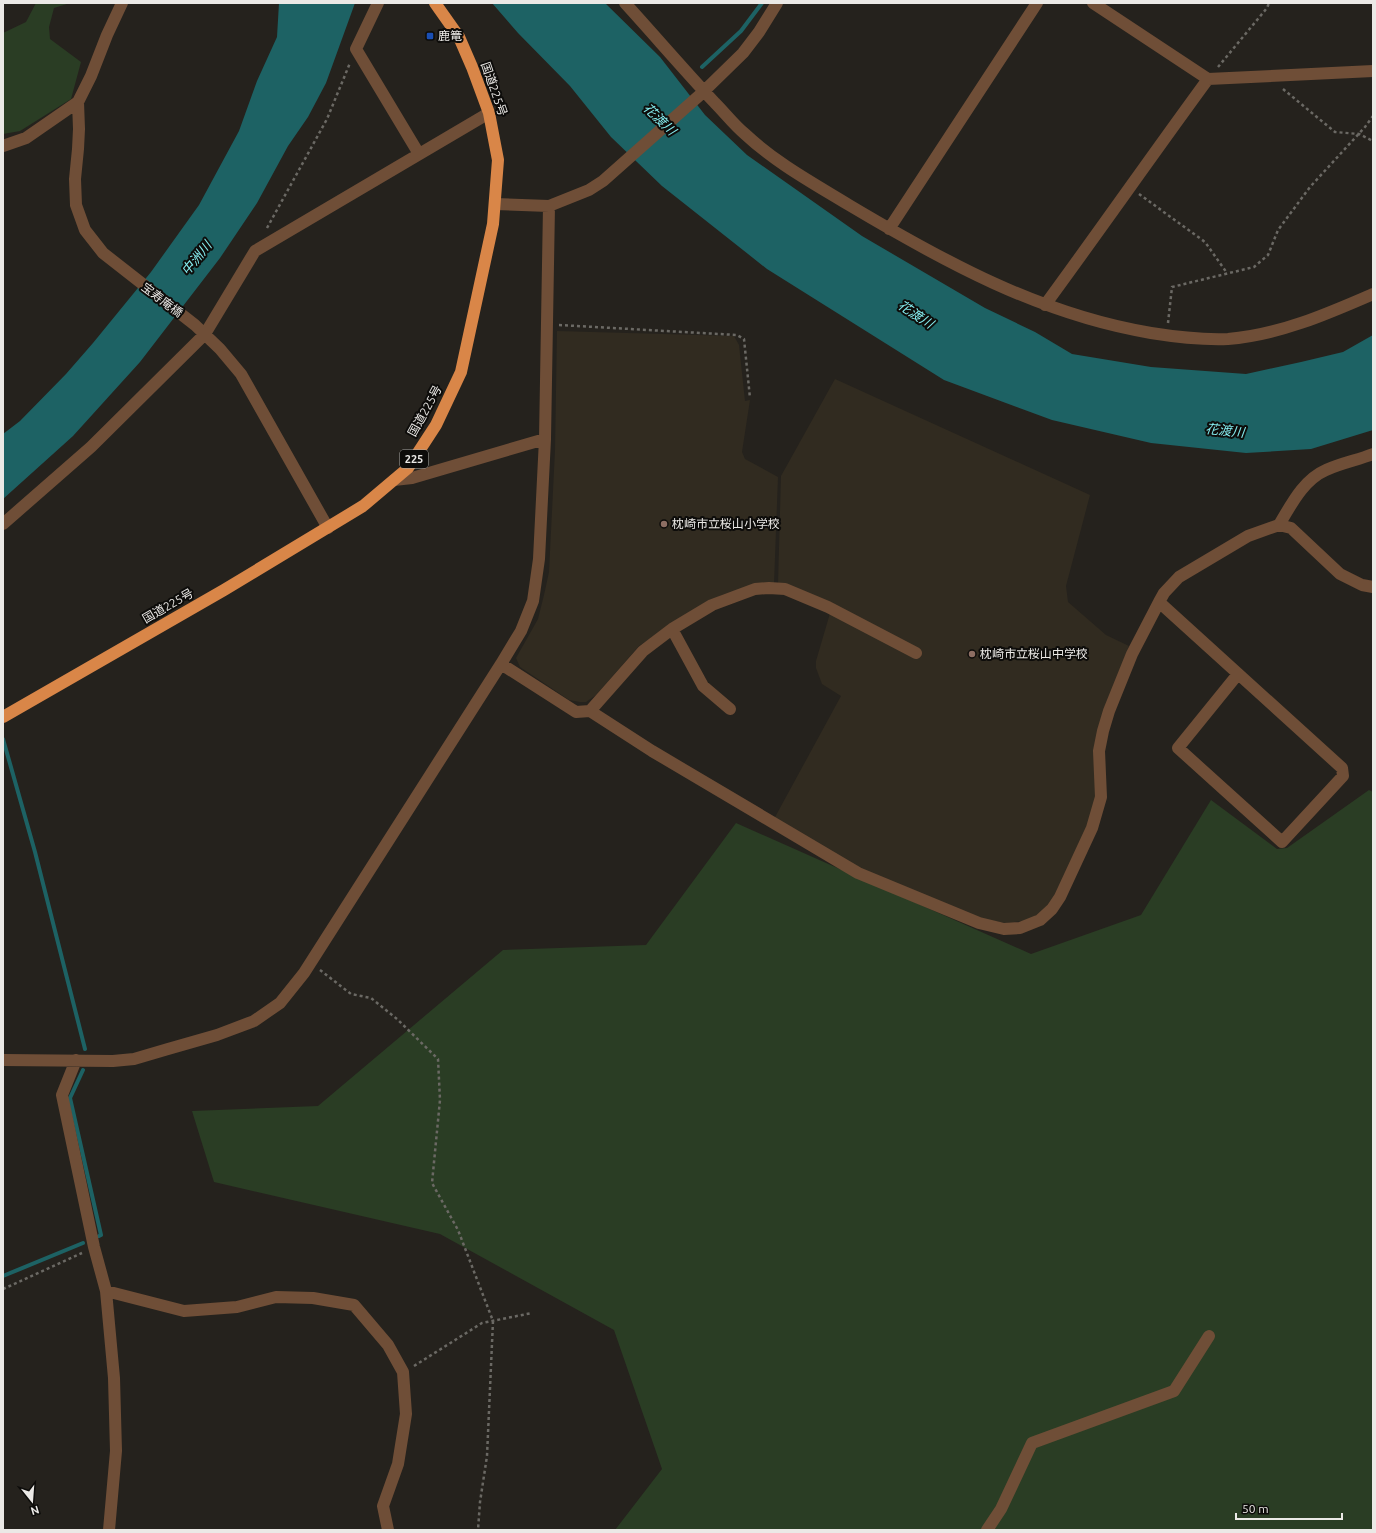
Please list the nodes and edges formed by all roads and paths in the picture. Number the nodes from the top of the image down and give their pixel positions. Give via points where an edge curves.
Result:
1 (122, 3) edge
2 (378, 3) edge
3 (435, 3) edge
4 (625, 3) edge
5 (777, 3) edge
6 (1036, 3) edge
7 (1093, 3) edge
8 (1269, 3) edge
9 (356, 50) junction
10 (1373, 71) edge
11 (1269, 76) junction
12 (1208, 79) junction
13 (702, 93) junction
14 (78, 102) junction
15 (489, 113) junction
16 (1373, 116) edge
17 (1359, 134) junction
18 (1373, 141) edge
19 (3, 146) edge
20 (419, 154) junction
21 (1131, 188) junction
22 (495, 204) junction
23 (549, 206) junction
24 (890, 229) junction
25 (266, 231) dead end
26 (1227, 273) junction
27 (1373, 294) edge
28 (1045, 305) junction
29 (547, 324) junction
30 (205, 334) junction
31 (1167, 336) junction
32 (750, 398) dead end
33 (545, 439) junction
34 (1373, 454) edge
35 (394, 480) junction
36 (3, 524) edge
37 (1279, 525) junction
38 (328, 528) junction
39 (1373, 586) edge
40 (1158, 602) junction
41 (672, 629) junction
42 (916, 653) dead end
43 (501, 664) junction
44 (1238, 674) junction
45 (730, 709) dead end
46 (590, 711) junction
47 (3, 717) edge
48 (310, 963) junction
49 (3, 1060) edge
50 (76, 1060) junction
51 (94, 1247) junction
52 (3, 1289) edge
53 (106, 1291) junction
54 (532, 1313) dead end
55 (493, 1321) junction
56 (1209, 1336) dead end
57 (402, 1372) junction
58 (109, 1530) edge
59 (388, 1530) edge
60 (478, 1530) edge
61 (987, 1530) edge

1 - 14 street via 92,76
2 - 9 street
3 - 15 highway, 国道225号 / 225 via 459,38
4 - 13 street
5 - 13 street via 743,53
6 - 24 street
7 - 12 street
8 - 12 path
9 - 20 street
9 - 25 path via 327,119
10 - 11 street
11 - 12 street
11 - 17 path via 1335,132
12 - 21 street via 1152,154
13 - 23 street via 603,181 589,190
13 - 24 street via 744,134 783,165
14 - 19 street via 26,138
14 - 30 street, 宝寿庵橋 via 76,204 86,230 103,253
15 - 20 street
15 - 22 highway, 国道225号 / 225 via 498,160
16 - 17 path
17 - 18 path
17 - 26 path via 1310,187 1278,230 1268,254 1254,267
20 - 30 street via 255,251
21 - 26 path via 1205,242
21 - 28 street
22 - 23 street
22 - 35 highway, 国道225号 / 225 via 481,284 461,372 436,425 408,468
23 - 29 street
24 - 28 street via 990,282
26 - 31 path via 1172,288
27 - 31 street via 1341,308 1262,334 1197,339
28 - 31 street via 1104,323
29 - 32 path via 737,334 744,339
29 - 33 street
30 - 36 street via 91,447
30 - 38 street, 宝寿庵橋 via 241,374
33 - 35 street via 412,478
33 - 43 street via 539,559 532,600 521,631
34 - 37 street via 1326,470 1311,480 1294,499
35 - 38 highway, 国道225号 / 225 via 363,506
37 - 39 street via 1291,528 1340,574 1362,585
37 - 40 street via 1248,536 1180,577
38 - 47 highway, 国道225号 / 225
40 - 44 street
40 - 46 street via 1132,654 1103,731 1100,750 1101,797 1092,828 1052,909 1040,920 1020,928 1004,929 979,923 858,873 652,751
41 - 42 street via 712,605 738,595 755,589 785,589 828,607
41 - 45 street via 703,686
41 - 46 street via 643,651
43 - 46 street via 576,712
43 - 48 street
44 - 44 street via 1342,768 1342,776 1282,842 1178,748
48 - 50 street via 280,1003 254,1021 134,1059
48 - 55 path via 351,994 371,998 438,1059 440,1100 432,1183 458,1230
49 - 50 street
50 - 51 street via 62,1095
51 - 52 path
51 - 53 street
53 - 57 street via 184,1311 237,1307 276,1297 313,1298 354,1305 388,1345
53 - 58 street via 114,1378 116,1443
54 - 55 path
55 - 57 path via 482,1323
55 - 60 path via 487,1456
56 - 61 street via 1174,1391 1032,1443 1001,1510
57 - 59 street via 406,1414 398,1464 383,1506

